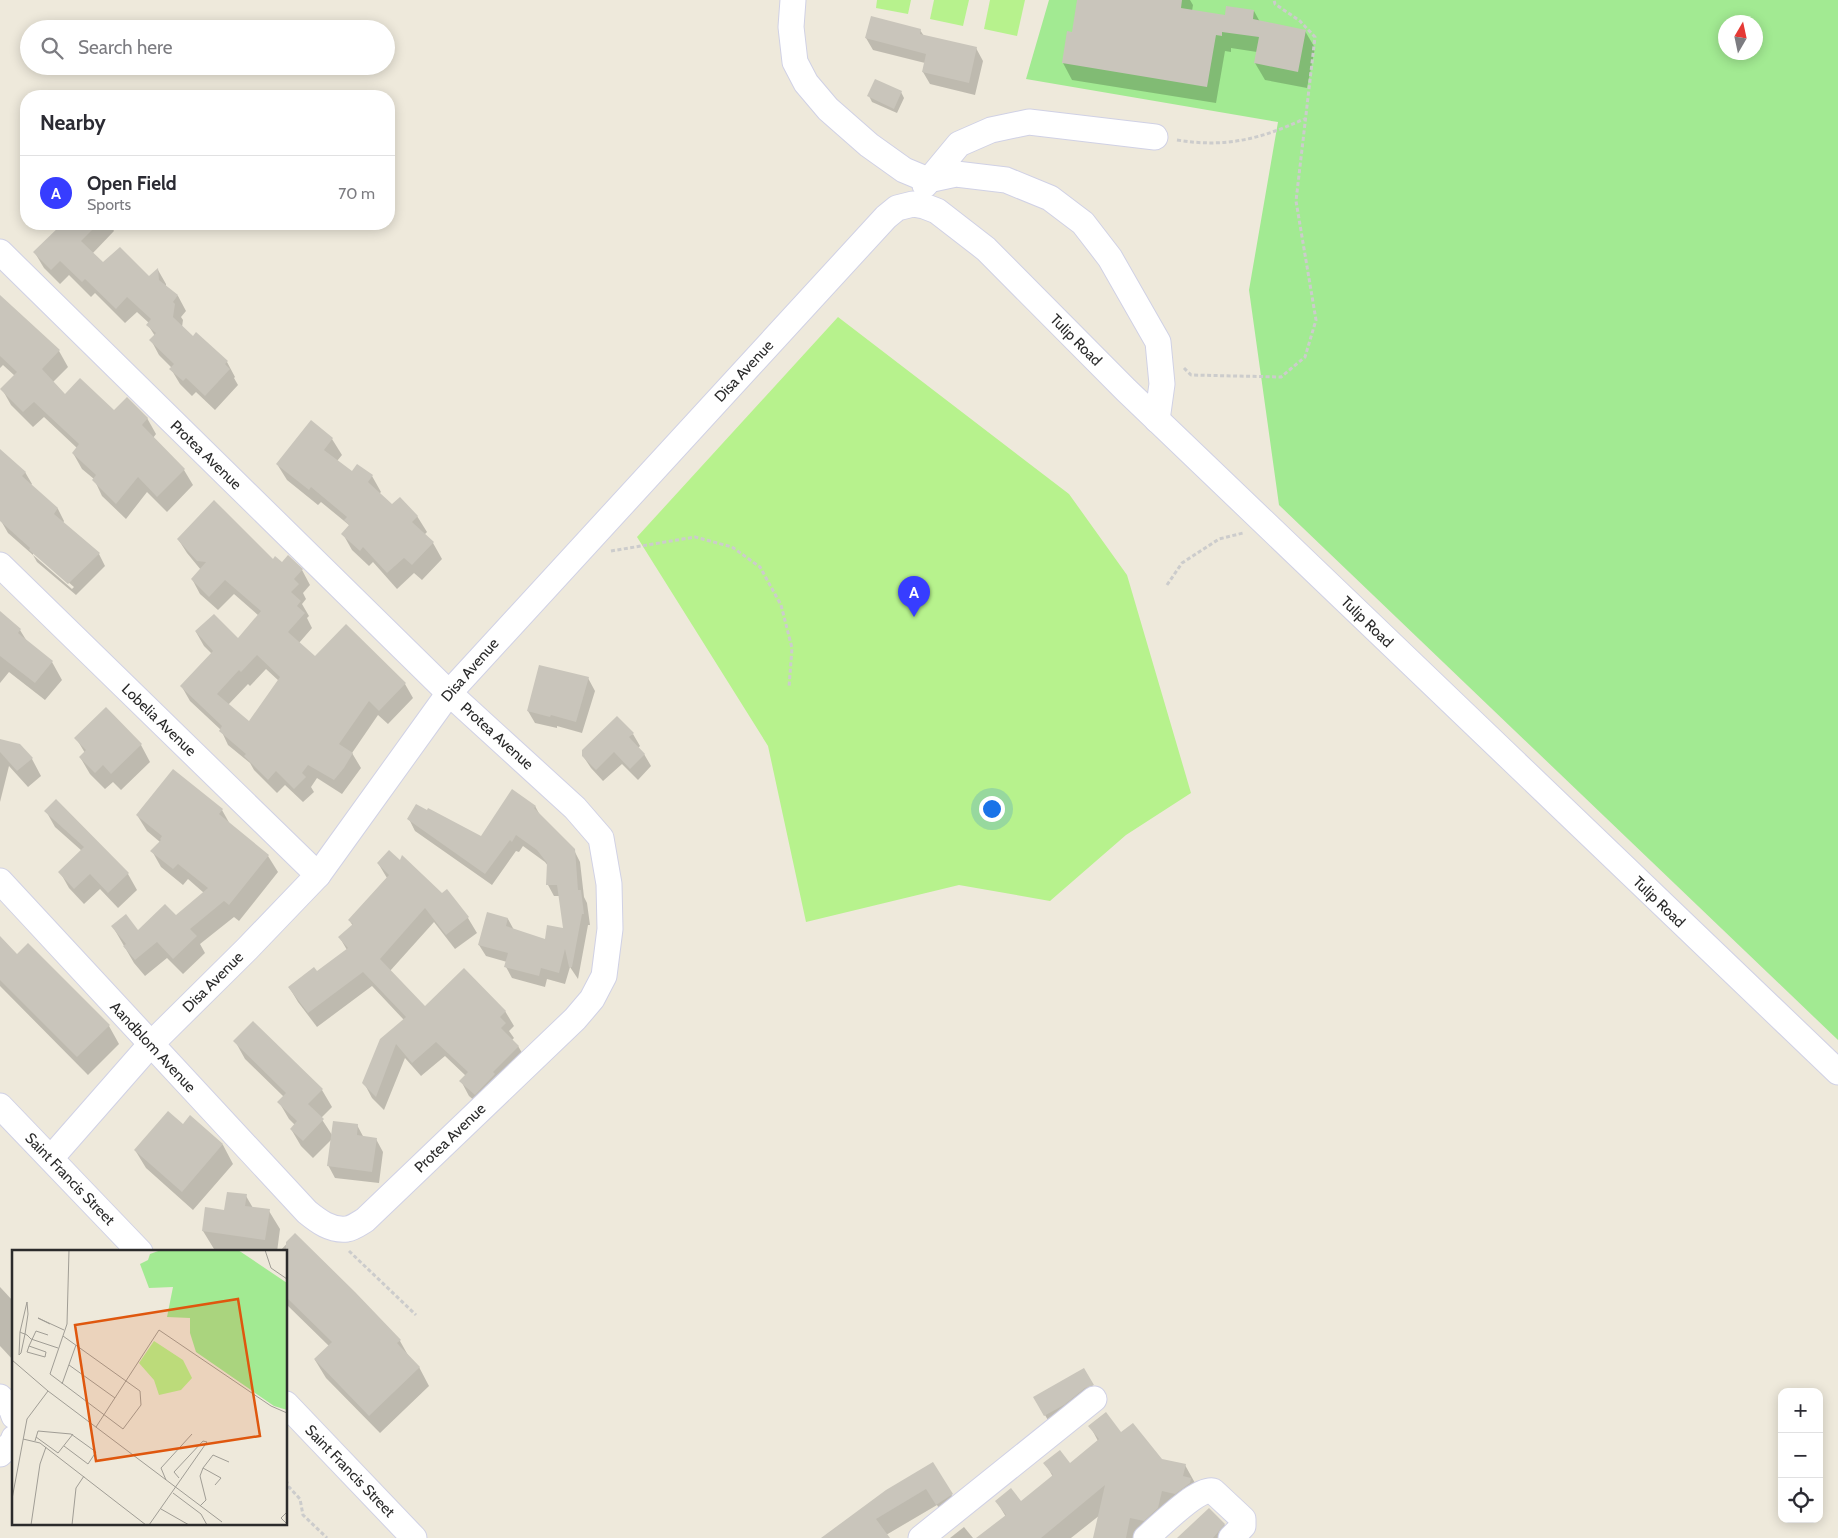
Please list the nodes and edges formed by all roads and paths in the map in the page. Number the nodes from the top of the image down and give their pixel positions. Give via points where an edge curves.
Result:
1 (793, 0) edge
2 (1274, 0) edge
3 (1305, 119) junction
4 (1155, 136) joint
5 (928, 180) junction
6 (913, 204) junction
7 (0, 252) edge
8 (1158, 342) junction
9 (1157, 420) junction
10 (1268, 527) junction
11 (609, 551) dead end
12 (0, 565) edge
13 (1167, 585) dead end
14 (789, 686) dead end
15 (449, 693) junction
16 (318, 875) junction
17 (0, 882) edge
18 (151, 1044) junction
19 (1838, 1072) edge
20 (0, 1106) edge
21 (51, 1158) junction
22 (307, 1212) joint
23 (138, 1250) edge
24 (349, 1250) dead end
25 (416, 1315) dead end
26 (0, 1397) edge
27 (1094, 1399) dead end
28 (288, 1406) edge
29 (12, 1411) edge
30 (12, 1443) edge
31 (0, 1454) edge
32 (288, 1485) edge
33 (1236, 1527) edge
34 (327, 1538) edge
35 (414, 1538) edge
36 (921, 1538) edge
37 (1146, 1538) edge

1 - 5 street via 791,27 795,62 806,83 828,109 869,145 904,170
2 - 3 path via 1314,37
3 - 4 path via 1242,142 1199,144
3 - 8 path via 1296,201 1316,320 1305,357 1281,377 1191,375
4 - 5 street via 1028,122 991,130 959,144
5 - 6 street
5 - 8 street via 956,174 1006,180 1050,198 1083,223 1110,258
6 - 9 street, Tulip Road via 937,211 986,249
6 - 15 street, Disa Avenue via 897,208 886,217
7 - 15 street, Protea Avenue
8 - 9 street via 1162,384
9 - 10 street, Tulip Road
10 - 13 path via 1219,538 1182,562
10 - 19 street, Tulip Road
11 - 14 path via 695,537 732,548 760,568 781,605 792,648
12 - 16 street, Lobelia Avenue
15 - 16 street, Disa Avenue
15 - 22 street, Protea Avenue via 575,808 602,838 609,884 610,929 604,976 592,999 575,1019 365,1220 348,1229 338,1228 322,1224
16 - 18 street, Disa Avenue
17 - 18 street, Aandblom Avenue
18 - 21 street, Disa Avenue
18 - 22 street, Aandblom Avenue
20 - 21 street, Saint Francis Street
21 - 23 street, Saint Francis Street
24 - 25 path
26 - 29 street
27 - 36 street
28 - 35 street, Saint Francis Street
30 - 31 street
32 - 34 path via 300,1499 303,1515
33 - 37 street via 1213,1491 1204,1491

